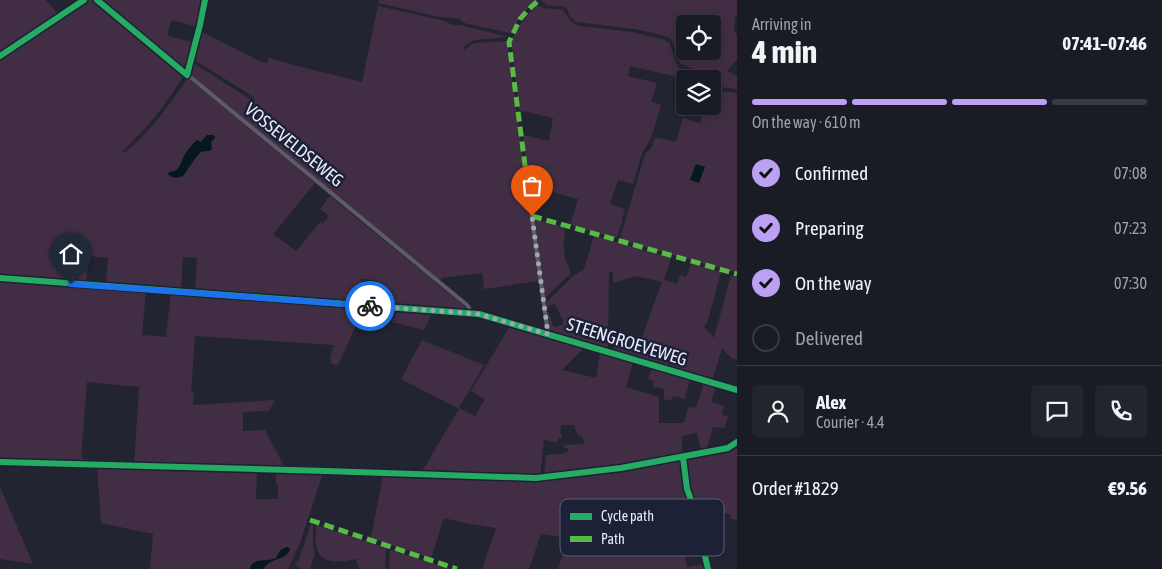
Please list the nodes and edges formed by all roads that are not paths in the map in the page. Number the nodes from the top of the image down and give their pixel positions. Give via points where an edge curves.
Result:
1 (97, 0) edge
2 (205, 0) edge
3 (187, 75) junction
4 (529, 196) dead end
5 (0, 278) edge
6 (470, 313) junction
7 (548, 334) junction
8 (737, 390) edge

1 - 3 street, VOSSEVELDSEWEG
2 - 3 street
3 - 6 street, VOSSEVELDSEWEG via 461,300
4 - 7 street
5 - 6 street, STEENGROEVEWEG
6 - 7 street, STEENGROEVEWEG
7 - 8 street, STEENGROEVEWEG

